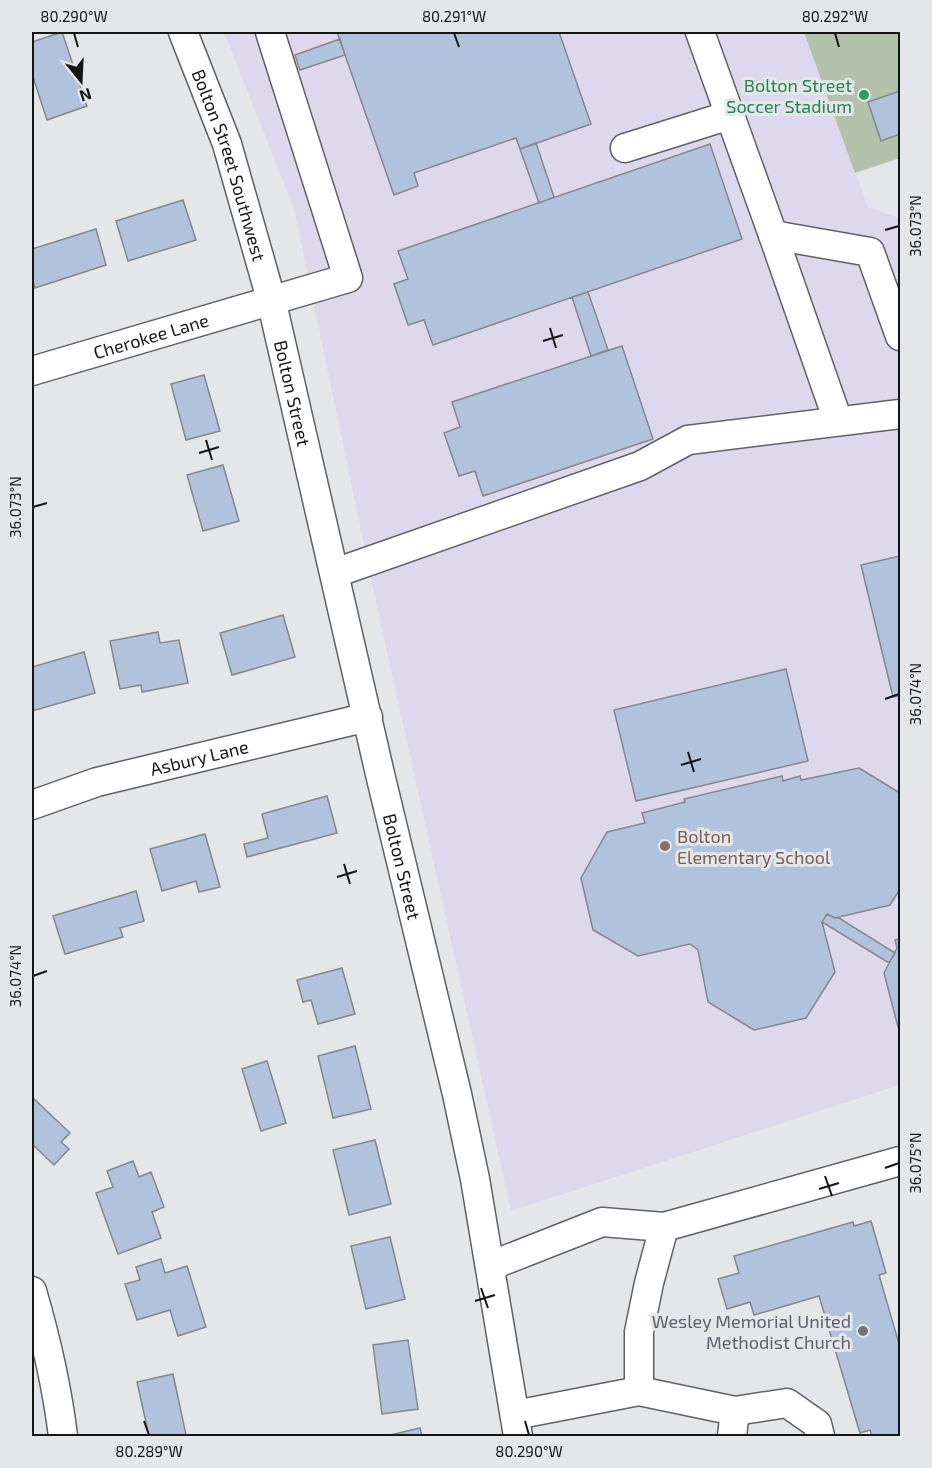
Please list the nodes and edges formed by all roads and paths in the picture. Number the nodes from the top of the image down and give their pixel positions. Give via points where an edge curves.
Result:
1 (183, 32) edge
2 (270, 32) edge
3 (700, 32) edge
4 (730, 115) junction
5 (625, 148) dead end
6 (773, 235) junction
7 (271, 299) junction
8 (900, 336) edge
9 (32, 371) edge
10 (900, 414) edge
11 (838, 422) junction
12 (335, 573) junction
13 (369, 717) junction
14 (32, 805) edge
15 (900, 1161) edge
16 (664, 1227) junction
17 (490, 1266) junction
18 (32, 1291) edge
19 (639, 1391) junction
20 (733, 1424) edge
21 (517, 1426) edge
22 (63, 1437) edge
23 (820, 1437) edge

1 - 7 street, Bolton Street Southwest via 227,144
2 - 7 street, Cherokee Lane via 348,278
3 - 4 street
4 - 5 street
4 - 6 street
6 - 8 street via 870,252
6 - 11 street
7 - 9 street, Cherokee Lane
7 - 12 street, Bolton Street
10 - 11 street
11 - 12 street via 688,440 640,466
12 - 13 street, Bolton Street
13 - 14 street, Asbury Lane via 97,782
13 - 17 street, Bolton Street via 459,1105
15 - 16 street
16 - 17 street via 602,1222
16 - 19 street via 639,1332
17 - 21 street, Bolton Street
18 - 22 street via 46,1342
19 - 20 street
19 - 21 street
20 - 23 street via 787,1403 817,1425

